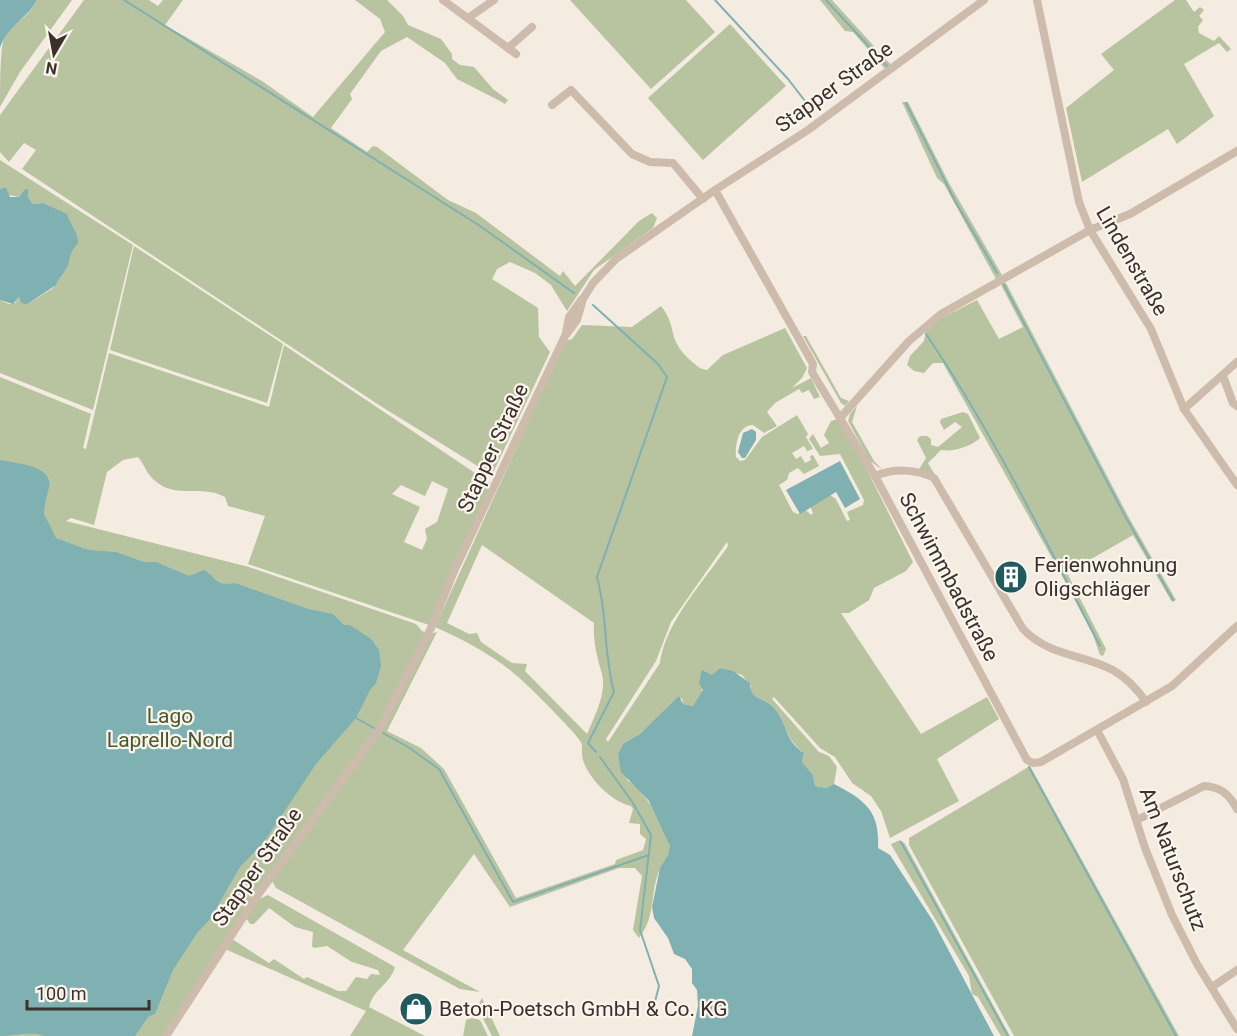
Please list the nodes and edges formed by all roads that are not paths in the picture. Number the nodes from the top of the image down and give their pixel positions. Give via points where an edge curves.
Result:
1 (443, 0) edge
2 (494, 0) edge
3 (984, 0) edge
4 (1037, 0) edge
5 (468, 18) junction
6 (532, 27) dead end
7 (508, 48) junction
8 (516, 54) dead end
9 (552, 105) dead end
10 (1237, 151) edge
11 (715, 190) junction
12 (703, 199) junction
13 (1090, 230) junction
14 (1237, 362) edge
15 (1223, 376) junction
16 (1237, 406) edge
17 (1184, 409) junction
18 (840, 418) junction
19 (875, 476) junction
20 (1237, 485) edge
21 (1237, 626) edge
22 (1146, 702) junction
23 (1097, 730) junction
24 (1237, 809) edge
25 (1137, 820) junction
26 (1237, 970) edge
27 (1212, 987) junction
28 (1237, 1029) edge
29 (166, 1036) edge

1 - 5 street
2 - 5 street
3 - 11 street, Stapper Straße via 808,130
4 - 13 street, Lindenstraße via 1079,202
5 - 7 street
6 - 7 street
7 - 8 street
9 - 12 street via 571,90 632,154 650,162 672,164
10 - 13 street via 1130,214
11 - 12 street, Stapper Straße
11 - 18 street, Schwimmbadstraße
12 - 29 street, Stapper Straße via 608,266 583,299 578,320 565,336 431,628 380,728 255,899
13 - 17 street, Lindenstraße via 1151,329
13 - 18 street via 935,319 909,341
14 - 15 street
15 - 16 street
15 - 17 street
17 - 20 street, Lindenstraße
18 - 19 street, Schwimmbadstraße
19 - 22 street via 900,471 934,478 1016,620 1028,633 1052,650 1110,667 1137,688
19 - 23 street, Schwimmbadstraße via 1027,760 1041,762
21 - 22 street, Schwimmbadstraße via 1172,686
22 - 23 street, Schwimmbadstraße
23 - 25 street, Am Naturschutz via 1123,780
24 - 25 street via 1226,792 1204,786
25 - 27 street, Am Naturschutz via 1172,915
26 - 27 street
27 - 28 street, Am Naturschutz

